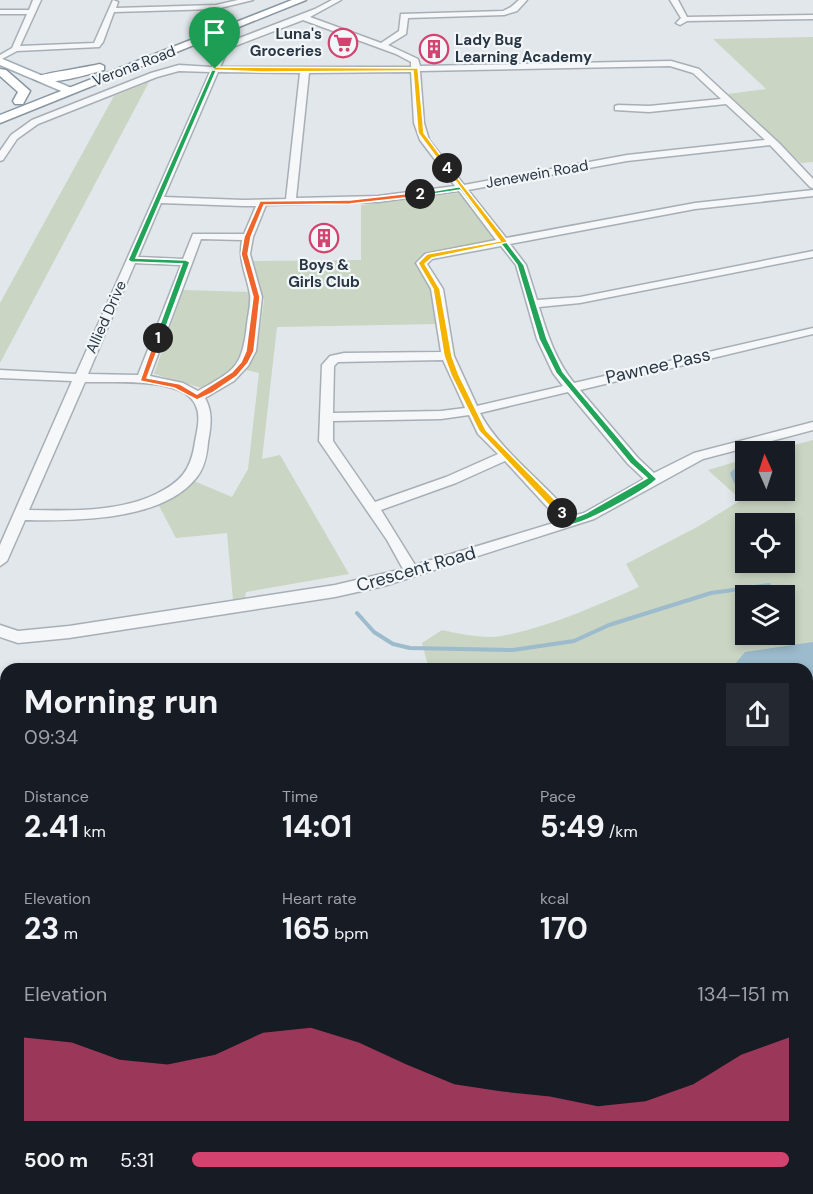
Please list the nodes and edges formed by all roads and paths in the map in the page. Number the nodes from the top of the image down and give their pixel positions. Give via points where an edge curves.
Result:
1 (37, 0) edge
2 (115, 0) edge
3 (249, 0) edge
4 (282, 0) edge
5 (301, 0) edge
6 (330, 0) edge
7 (337, 0) edge
8 (523, 0) edge
9 (674, 0) edge
10 (325, 8) junction
11 (112, 10) junction
12 (0, 12) edge
13 (32, 12) junction
14 (303, 17) junction
15 (813, 17) edge
16 (381, 46) junction
17 (15, 49) junction
18 (0, 66) edge
19 (104, 68) junction
20 (215, 69) junction
21 (416, 69) junction
22 (305, 70) junction
23 (39, 78) junction
24 (52, 92) junction
25 (19, 101) junction
26 (728, 101) junction
27 (0, 108) edge
28 (618, 108) dead end
29 (0, 119) edge
30 (772, 142) junction
31 (1, 154) edge
32 (813, 185) edge
33 (462, 188) junction
34 (813, 192) edge
35 (158, 200) junction
36 (291, 202) junction
37 (262, 203) junction
38 (248, 237) junction
39 (504, 242) junction
40 (813, 254) edge
41 (131, 260) junction
42 (186, 262) junction
43 (533, 304) junction
44 (813, 331) edge
45 (448, 356) junction
46 (0, 374) edge
47 (80, 377) junction
48 (143, 380) junction
49 (570, 386) junction
50 (197, 397) junction
51 (472, 411) junction
52 (325, 417) junction
53 (813, 426) edge
54 (507, 455) junction
55 (653, 479) junction
56 (372, 508) junction
57 (20, 515) junction
58 (570, 523) junction
59 (0, 561) edge
60 (412, 572) junction
61 (0, 631) edge

1 - 13 street
2 - 11 street
3 - 11 street via 216,7
4 - 19 highway, Verona Road
5 - 24 highway, Verona Road via 122,71
6 - 10 street
7 - 10 street
8 - 16 street via 504,13 404,16 403,32
9 - 15 street via 683,21
10 - 14 street
11 - 17 street via 96,45
12 - 13 street
13 - 17 street
14 - 16 street
14 - 20 street, Allied Drive via 232,44 222,53
16 - 21 street via 412,58
17 - 18 street
18 - 23 main road
18 - 24 main road
18 - 25 highway via 24,91
19 - 23 highway
19 - 24 highway, Verona Road
20 - 22 street
20 - 31 street via 169,70 69,107 25,128
20 - 35 street, Allied Drive
21 - 22 street
21 - 26 street via 662,63 696,71
21 - 33 street via 421,133
22 - 36 street
23 - 24 main road
24 - 25 highway, Verona Road
24 - 29 highway, Verona Road
25 - 27 highway, Verona Road
26 - 28 street
26 - 30 street
30 - 32 street
30 - 33 street, Jenewein Road via 627,159
33 - 36 street, Jenewein Road via 378,200
33 - 39 street
34 - 39 street via 696,206
35 - 37 street, Jenewein Road
35 - 41 street, Allied Drive
36 - 37 street, Jenewein Road
37 - 38 street
38 - 42 street via 200,235
38 - 50 street via 245,254 256,297 250,351 230,378
39 - 43 street via 521,265
39 - 45 street via 429,256 421,263 436,289
40 - 43 street via 580,300
41 - 42 street
41 - 47 street, Allied Drive
42 - 48 street
43 - 49 street via 549,355
44 - 49 street, Pawnee Pass
45 - 51 street
45 - 52 street via 334,359 328,365
46 - 47 street
47 - 48 street
47 - 57 street, Allied Drive
48 - 50 street via 177,386
49 - 51 street, Pawnee Pass
49 - 55 street
50 - 57 street via 206,416 198,464 175,490 164,497 122,508
51 - 52 street, Pawnee Pass
51 - 54 street via 483,431
52 - 56 street via 326,441
53 - 55 street, Crescent Road via 699,456
54 - 56 street
54 - 58 street
55 - 58 street, Crescent Road via 590,516
56 - 60 street
57 - 59 street, Allied Drive
58 - 60 street, Crescent Road
60 - 61 street, Crescent Road via 335,591 81,631 18,637

